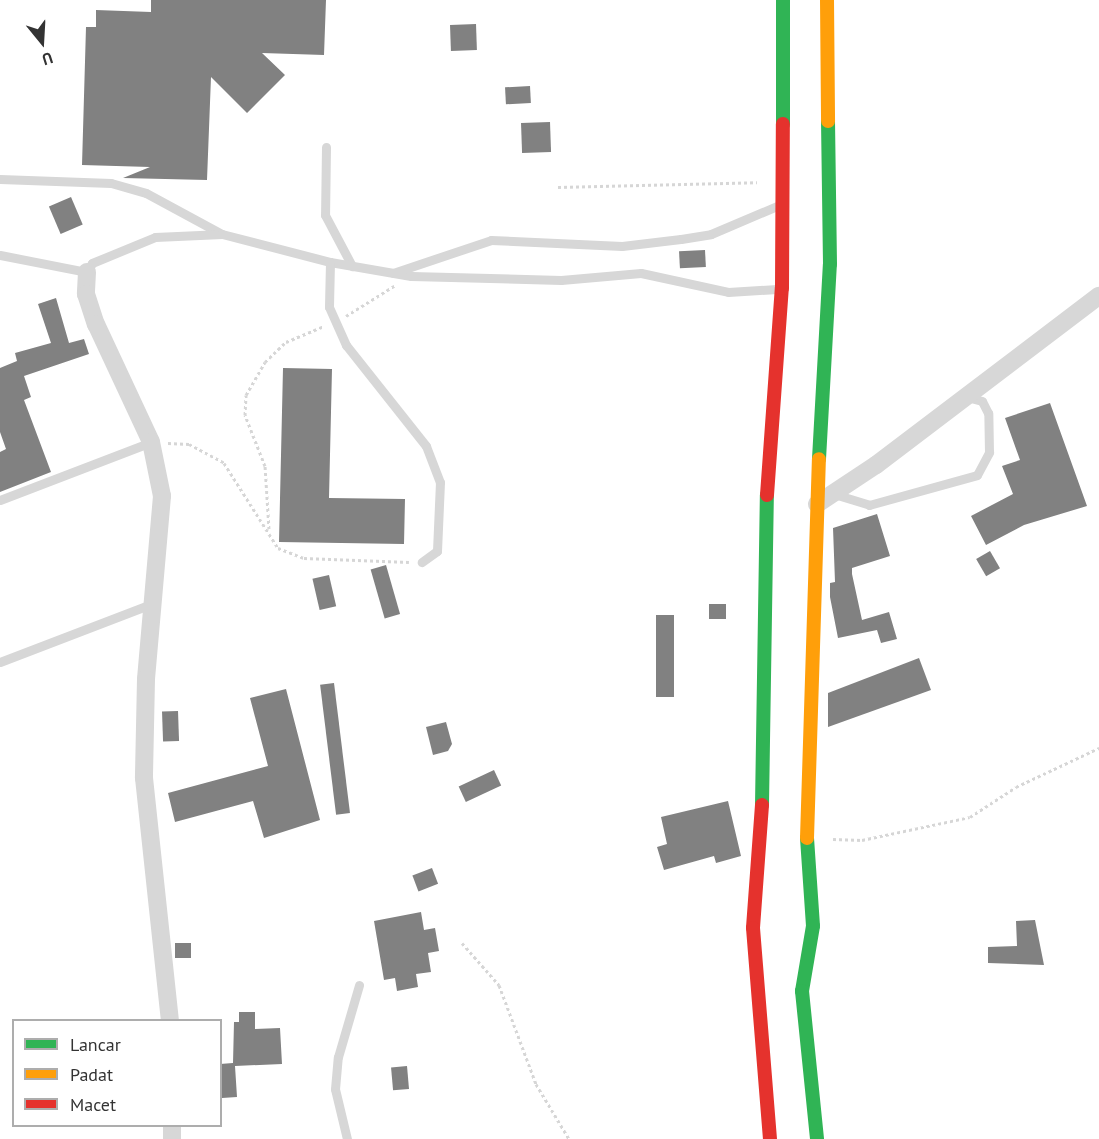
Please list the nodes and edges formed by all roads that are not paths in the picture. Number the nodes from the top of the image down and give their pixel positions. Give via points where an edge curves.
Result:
1 (783, 0) edge
2 (827, 0) edge
3 (326, 147) dead end
4 (0, 179) edge
5 (783, 203) junction
6 (222, 234) junction
7 (0, 255) edge
8 (330, 262) junction
9 (352, 266) junction
10 (87, 272) junction
11 (393, 273) junction
12 (782, 288) junction
13 (1099, 296) edge
14 (967, 397) junction
15 (151, 442) junction
16 (824, 499) junction
17 (0, 500) edge
18 (422, 562) road end
19 (151, 604) junction
20 (763, 605) junction
21 (799, 608) junction
22 (0, 662) edge
23 (359, 985) dead end
24 (170, 1019) edge
25 (347, 1139) edge
26 (770, 1139) edge
27 (817, 1139) edge

1 - 5 highway
2 - 16 highway via 831,264
3 - 9 lane via 324,215
4 - 6 lane via 111,183 146,193
5 - 11 lane via 711,234 622,246 491,240
5 - 12 highway
6 - 8 lane
6 - 10 lane via 155,237 92,263
7 - 10 lane
8 - 9 lane
8 - 18 lane via 329,307 346,345 426,446 440,482 437,551
9 - 11 lane
10 - 15 street via 86,294 96,324
11 - 12 lane via 549,280 641,273 728,292
12 - 20 highway
13 - 14 street
14 - 16 street
14 - 16 lane via 982,401 988,413 988,452 977,475 869,505
15 - 17 lane
15 - 19 street via 162,496
16 - 21 highway
19 - 22 lane
19 - 24 street via 144,778
20 - 21 highway
20 - 26 highway via 762,837 753,928
21 - 27 highway via 813,926 802,991
23 - 25 lane via 338,1057 335,1089

